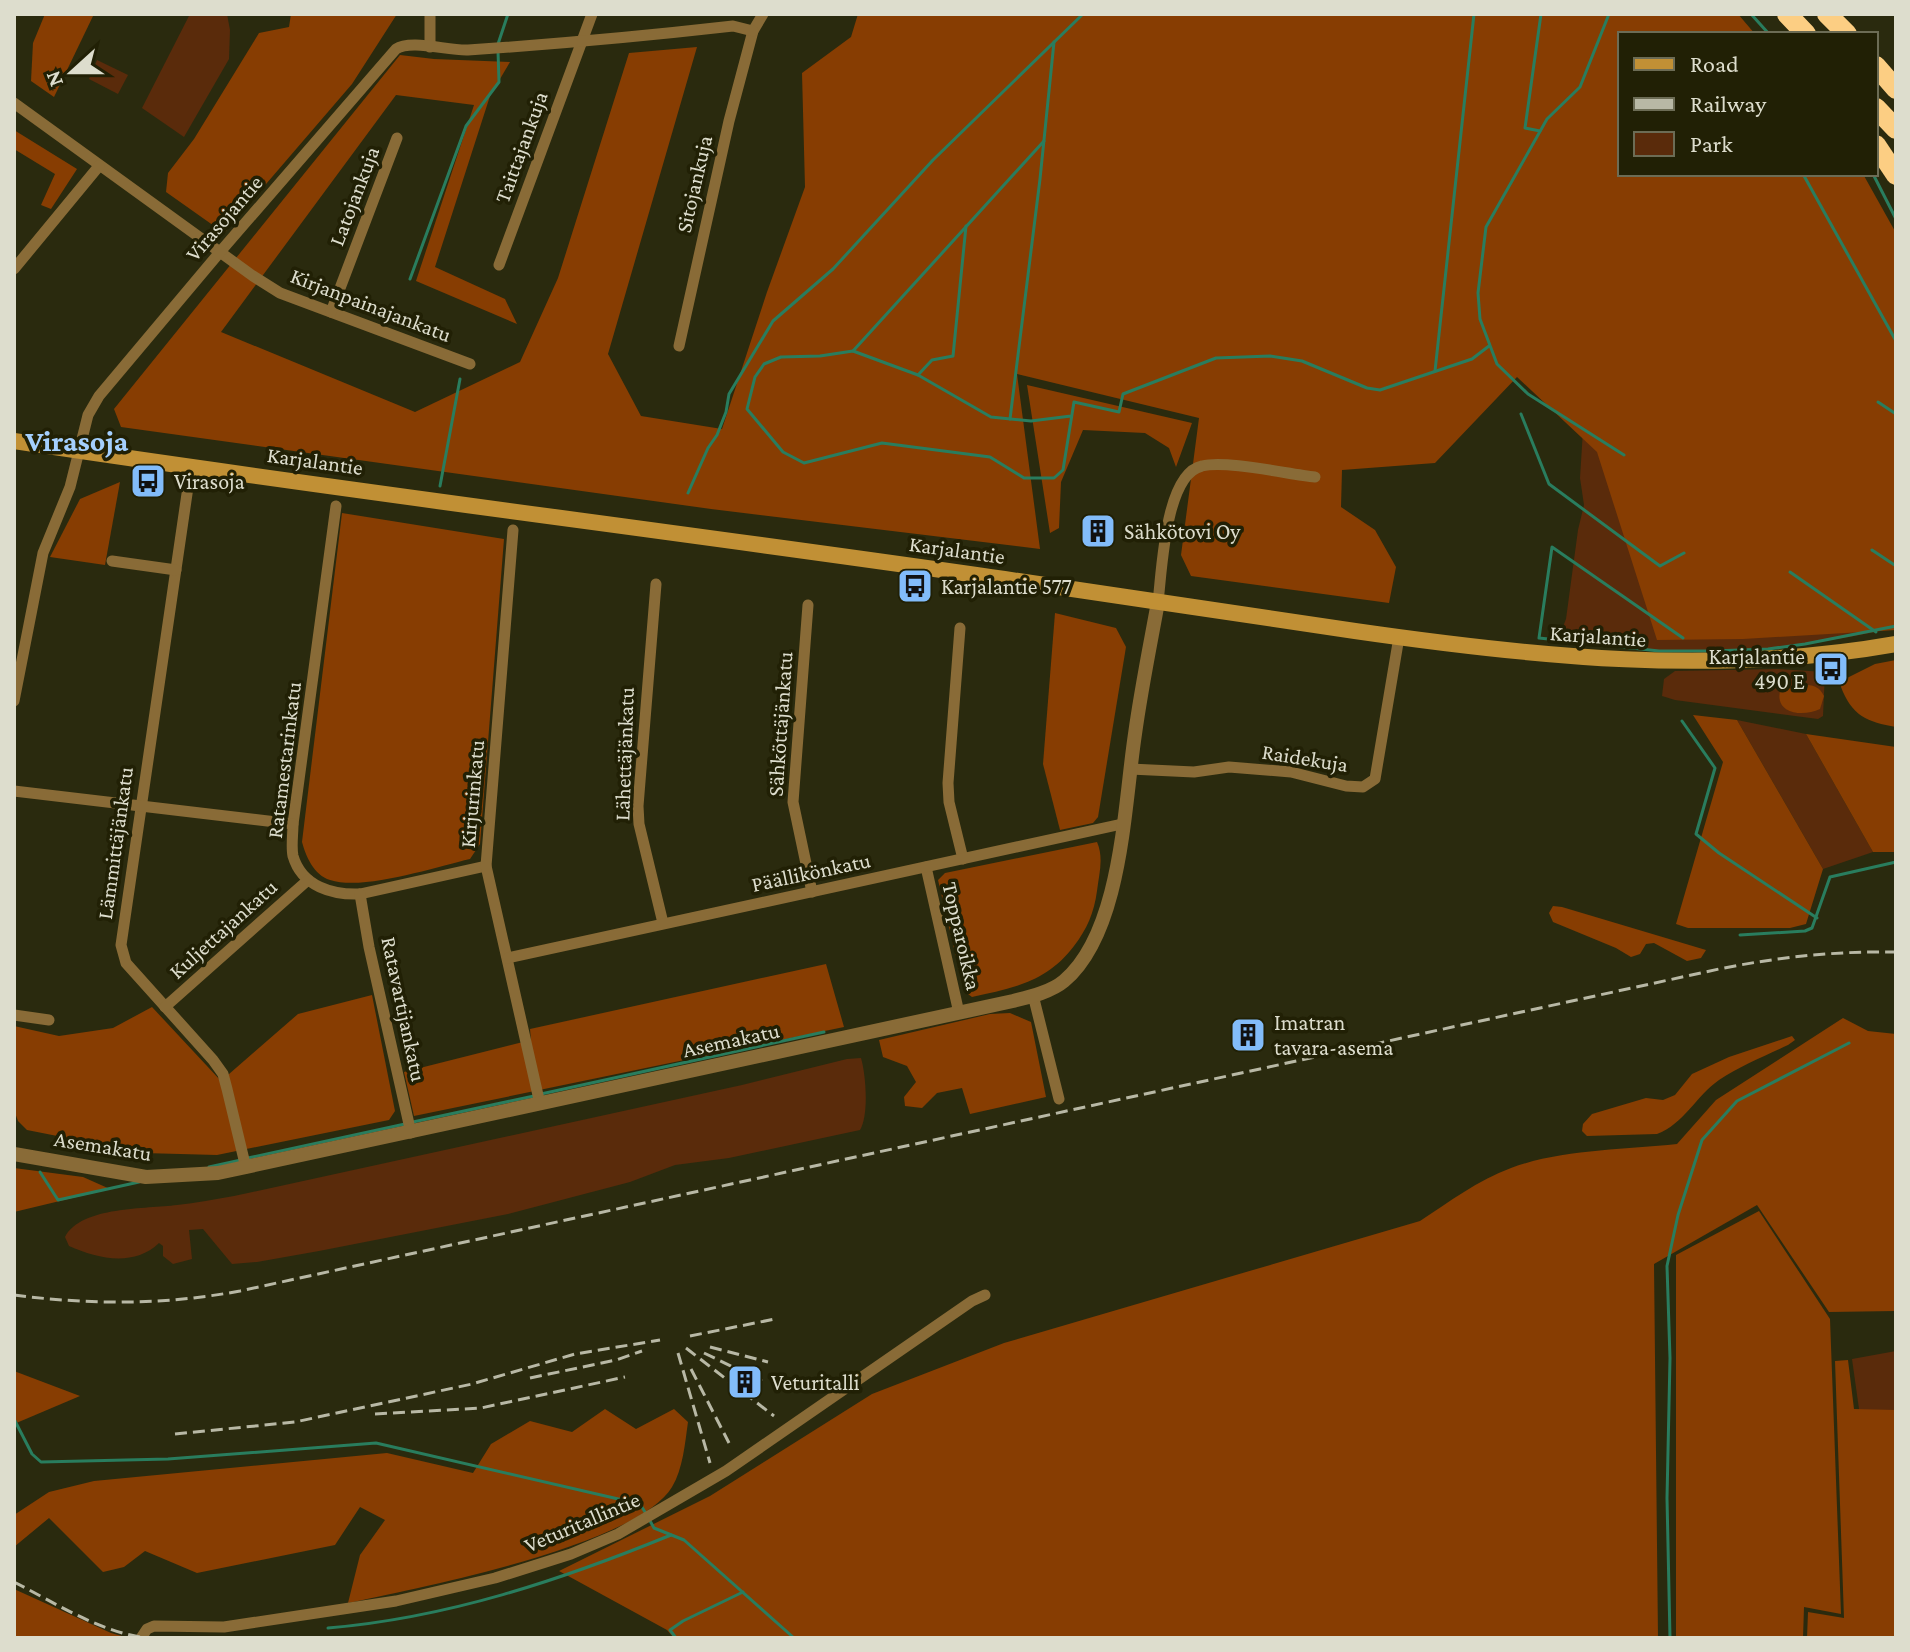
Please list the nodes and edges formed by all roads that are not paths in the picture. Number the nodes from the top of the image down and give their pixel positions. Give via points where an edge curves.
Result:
1 (430, 14) edge
2 (592, 14) edge
3 (763, 14) edge
4 (1776, 14) edge
5 (1787, 14) edge
6 (1827, 14) edge
7 (753, 31) junction
8 (1790, 32) edge
9 (1804, 32) edge
10 (1845, 32) edge
11 (580, 43) junction
12 (430, 47) junction
13 (1878, 66) edge
14 (1878, 67) edge
15 (1896, 80) edge
16 (1896, 89) edge
17 (14, 103) edge
18 (1878, 110) edge
19 (1896, 129) edge
20 (397, 138) dead end
21 (1878, 148) edge
22 (99, 166) junction
23 (1896, 175) edge
24 (220, 252) junction
25 (499, 265) dead end
26 (14, 269) edge
27 (331, 312) junction
28 (679, 346) dead end
29 (470, 364) dead end
30 (14, 441) edge
31 (80, 451) junction
32 (1315, 477) dead end
33 (188, 487) dead end
34 (336, 506) dead end
35 (513, 530) dead end
36 (112, 561) dead end
37 (176, 570) junction
38 (656, 584) dead end
39 (1158, 602) junction
40 (808, 605) dead end
41 (960, 628) dead end
42 (1399, 637) junction
43 (1896, 644) edge
44 (18, 652) edge
45 (14, 701) edge
46 (1130, 769) junction
47 (14, 791) edge
48 (140, 804) junction
49 (293, 824) junction
50 (1122, 824) junction
51 (963, 859) junction
52 (486, 866) junction
53 (926, 867) junction
54 (308, 880) junction
55 (812, 892) junction
56 (360, 894) junction
57 (663, 923) junction
58 (508, 958) junction
59 (1033, 995) junction
60 (165, 1007) junction
61 (959, 1013) junction
62 (14, 1015) edge
63 (49, 1020) dead end
64 (1059, 1099) dead end
65 (540, 1104) junction
66 (411, 1133) junction
67 (14, 1154) edge
68 (246, 1168) junction
69 (985, 1295) dead end
70 (141, 1638) edge

1 - 12 street
2 - 11 street, Taittajankuja
3 - 7 street, Sitojankuja
4 - 8 highway
5 - 9 highway
6 - 10 highway
7 - 11 street, Virasojantie via 733,26
7 - 28 street, Sitojankuja
11 - 12 street, Virasojantie
11 - 25 street, Taittajankuja
12 - 24 street, Virasojantie via 408,44 396,49
13 - 15 highway
14 - 16 highway
17 - 22 street, Kirjanpainajankatu
18 - 19 highway
20 - 27 street, Latojankuja
21 - 23 highway
22 - 24 street, Kirjanpainajankatu
22 - 26 street
24 - 27 street, Kirjanpainajankatu via 280,293
24 - 31 street, Virasojantie via 99,396 88,415
27 - 29 street, Kirjanpainajankatu
30 - 31 main road, Karjalantie
31 - 39 main road, Karjalantie
31 - 44 street, Virasojantie via 43,553
32 - 39 street via 1229,465 1191,471 1179,485 1171,514
33 - 37 street, Lämmittäjänkatu
34 - 49 street, Ratamestarinkatu
35 - 52 street, Kirjurinkatu
36 - 37 street
37 - 48 street, Lämmittäjänkatu
38 - 57 street, Lähettäjänkatu via 638,806
39 - 42 main road, Karjalantie
39 - 46 street, Asemakatu
40 - 55 street, Sähköttäjänkatu via 793,802
41 - 51 street via 948,783
42 - 43 main road, Karjalantie via 1533,654 1691,663 1815,656
42 - 46 street, Raidekuja via 1375,779 1363,787 1291,772 1229,767 1194,772
44 - 45 street, Virasojantie
46 - 50 street, Asemakatu
47 - 48 street
48 - 49 street
48 - 60 street, Lämmittäjänkatu via 122,955
49 - 54 street, Ratamestarinkatu via 293,856
50 - 51 street, Päällikönkatu
50 - 59 street, Asemakatu via 1112,893 1100,930 1063,982
51 - 53 street, Päällikönkatu
52 - 56 street
52 - 58 street, Kirjurinkatu
53 - 55 street, Päällikönkatu
53 - 61 street, Topparoikka
54 - 56 street via 333,892
54 - 60 street, Kuljettajankatu
55 - 57 street, Päällikönkatu
56 - 66 street, Ratavartijankatu
57 - 58 street, Päällikönkatu
58 - 65 street, Kirjurinkatu
59 - 61 street, Asemakatu
59 - 64 street
60 - 68 street, Lämmittäjänkatu via 223,1074
61 - 65 street, Asemakatu
62 - 63 street
65 - 66 street, Asemakatu
66 - 68 street, Asemakatu
67 - 68 street, Asemakatu via 146,1177
69 - 70 street, Veturitallintie via 726,1471 618,1534 571,1554 396,1601 224,1627 154,1626

